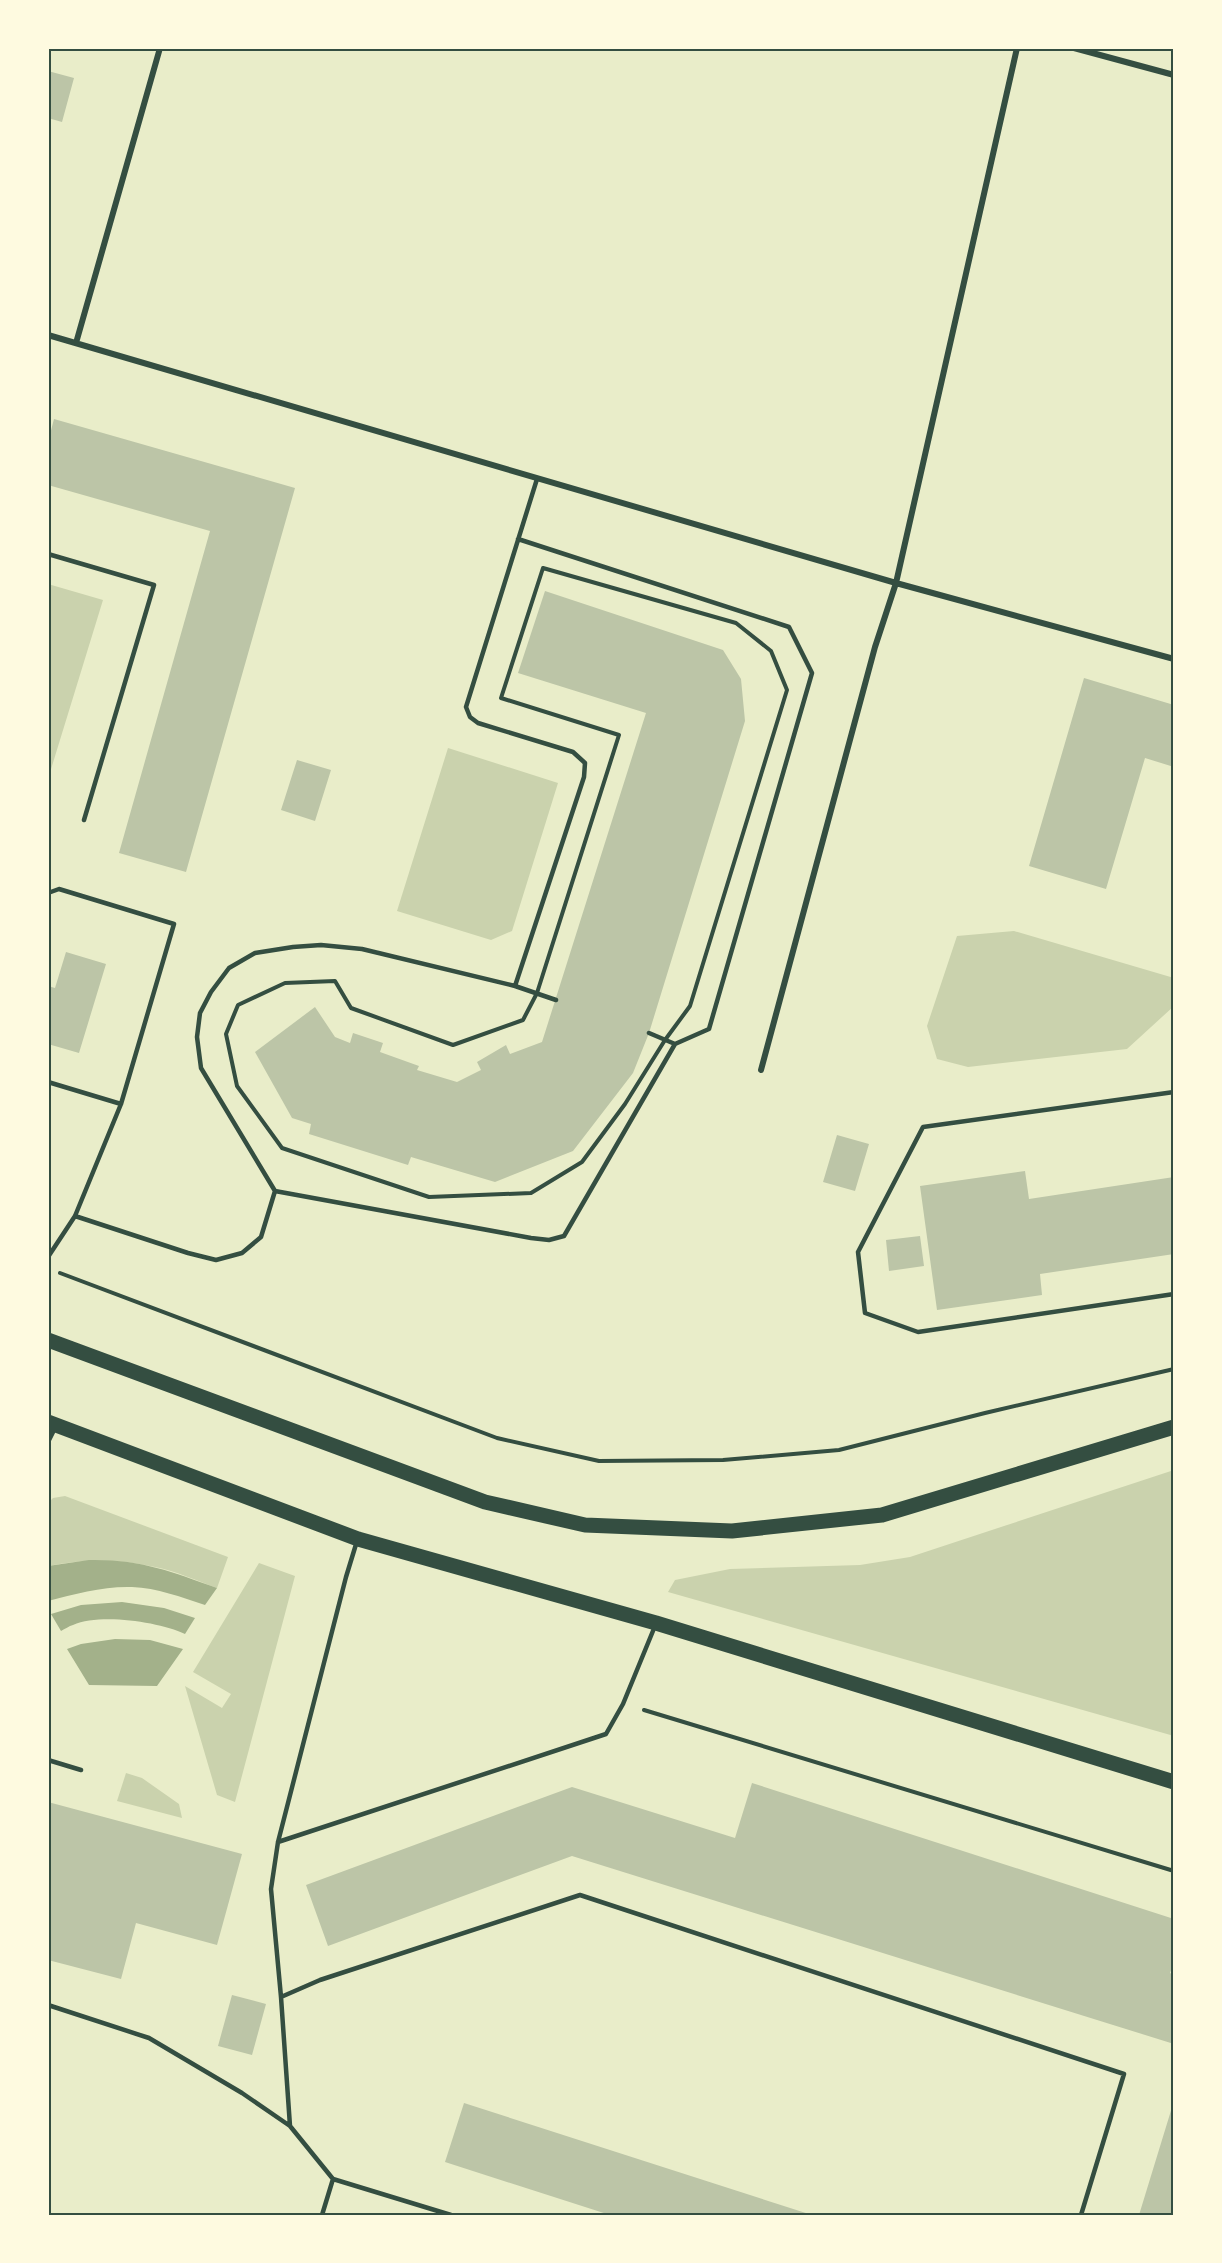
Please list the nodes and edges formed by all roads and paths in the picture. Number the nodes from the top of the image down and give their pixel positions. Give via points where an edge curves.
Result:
1 (160, 48) edge
2 (1017, 48) edge
3 (1074, 48) edge
4 (1174, 75) edge
5 (48, 335) edge
6 (76, 344) junction
7 (537, 479) junction
8 (518, 539) junction
9 (48, 554) edge
10 (896, 583) junction
11 (1174, 659) edge
12 (84, 820) dead end
13 (48, 893) edge
14 (515, 986) junction
15 (556, 1000) dead end
16 (649, 1033) dead end
17 (675, 1044) junction
18 (760, 1070) dead end
19 (48, 1082) edge
20 (1174, 1092) edge
21 (121, 1104) junction
22 (276, 1191) junction
23 (75, 1216) junction
24 (48, 1257) edge
25 (59, 1273) dead end
26 (1174, 1294) edge
27 (48, 1340) edge
28 (1174, 1369) edge
29 (52, 1424) edge
30 (1174, 1427) edge
31 (48, 1442) edge
32 (358, 1539) junction
33 (656, 1623) junction
34 (624, 1704) junction
35 (48, 1760) edge
36 (81, 1770) dead end
37 (1174, 1782) edge
38 (278, 1842) junction
39 (1174, 1871) edge
40 (281, 1997) junction
41 (48, 2005) edge
42 (290, 2126) junction
43 (333, 2179) junction
44 (322, 2215) edge
45 (451, 2215) edge
46 (1081, 2215) edge

1 - 6 street
2 - 10 street
3 - 4 street
5 - 6 street
6 - 7 street
7 - 8 lane
7 - 10 street
8 - 14 lane via 466,707 478,723 573,752 585,763 584,777
8 - 17 lane via 789,627 812,673 709,1029
9 - 12 lane via 154,585
10 - 11 street
10 - 18 street via 875,647
13 - 21 lane via 59,889 174,924
14 - 15 lane
14 - 22 lane via 362,949 321,945 255,953 229,968 200,1014 197,1037 201,1068
16 - 17 lane
17 - 22 lane via 564,1236 549,1240 531,1238
19 - 21 lane
20 - 26 lane via 923,1127 858,1252 865,1313 918,1332
21 - 23 lane
22 - 23 lane via 261,1237 242,1253 216,1260
23 - 24 lane
25 - 28 path via 497,1438 598,1461 723,1460 839,1450
27 - 30 main road via 485,1502 585,1525 732,1531 882,1515
29 - 31 lane
29 - 32 main road
32 - 33 main road
32 - 38 lane
33 - 34 lane
33 - 37 main road
34 - 38 lane via 606,1734
34 - 39 path
35 - 36 lane
38 - 40 lane via 271,1889
40 - 42 lane
40 - 46 lane via 320,1980 580,1895 1124,2074
41 - 42 lane via 149,2038 242,2092
42 - 43 lane
43 - 44 lane
43 - 45 lane

